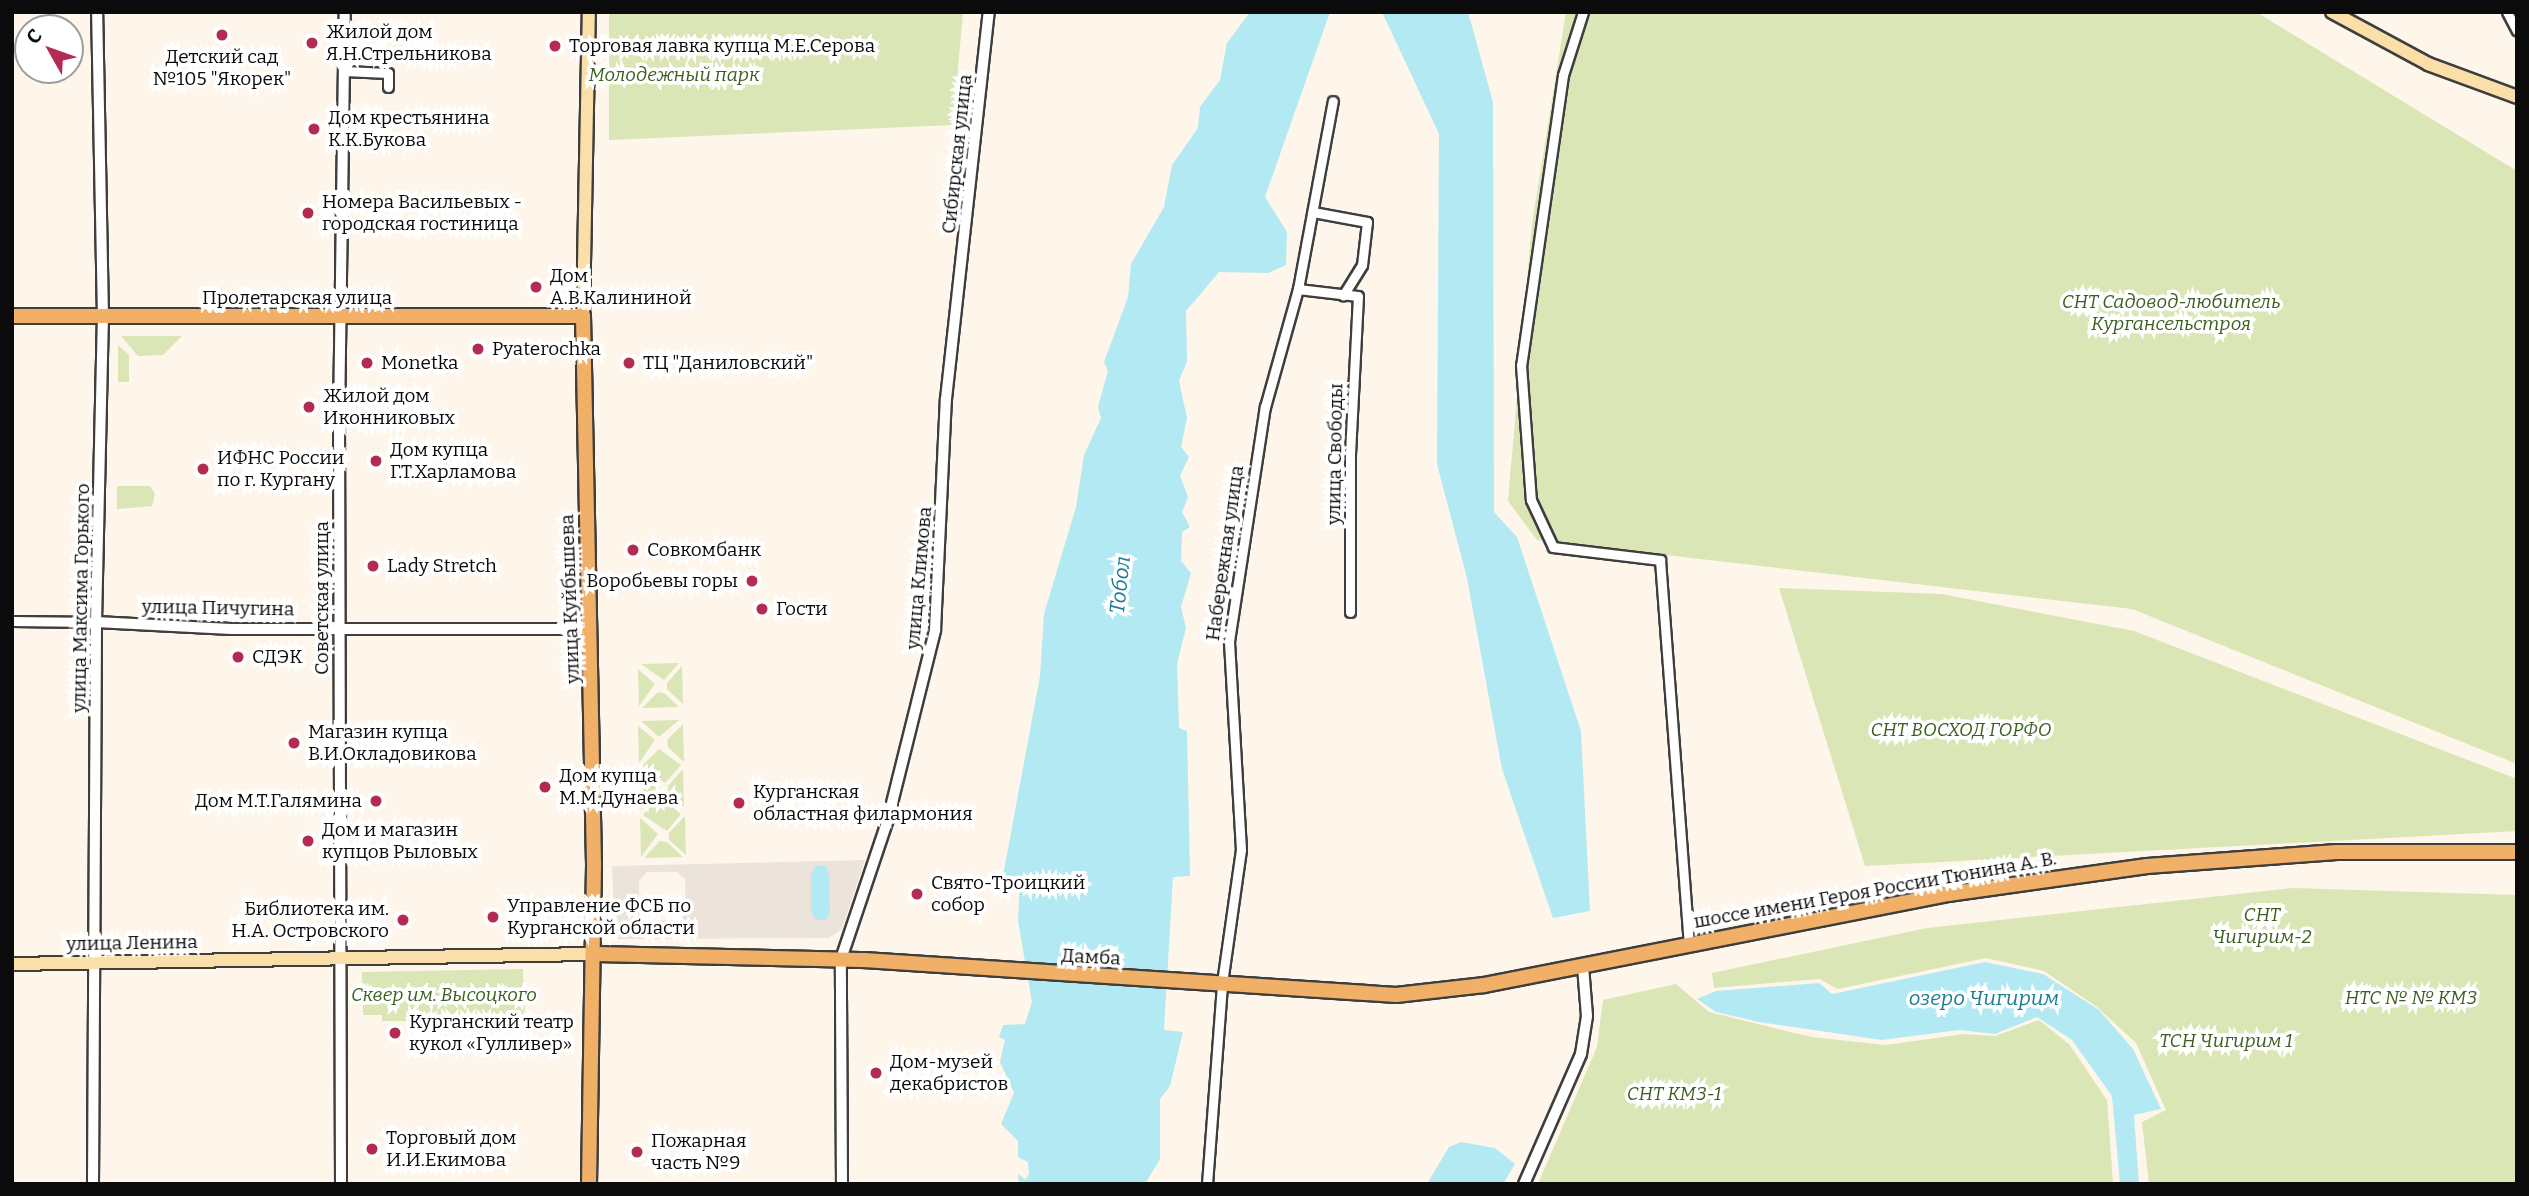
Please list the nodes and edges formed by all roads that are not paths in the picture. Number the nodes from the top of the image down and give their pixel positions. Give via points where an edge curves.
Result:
1 (97, 12) edge
2 (345, 12) edge
3 (589, 12) edge
4 (989, 12) edge
5 (1583, 12) edge
6 (2332, 12) edge
7 (2507, 12) edge
8 (2517, 31) edge
9 (344, 71) junction
10 (388, 87) dead end
11 (2517, 97) edge
12 (1333, 101) dead end
13 (1313, 212) junction
14 (1298, 289) junction
15 (1343, 295) junction
16 (958, 299) joint
17 (12, 316) edge
18 (340, 316) junction
19 (583, 316) junction
20 (103, 318) junction
21 (1350, 612) dead end
22 (12, 621) edge
23 (96, 622) junction
24 (339, 627) junction
25 (591, 629) junction
26 (2517, 852) edge
27 (1689, 942) junction
28 (593, 954) junction
29 (341, 957) junction
30 (841, 959) junction
31 (95, 963) junction
32 (12, 964) edge
33 (1583, 966) junction
34 (1222, 983) junction
35 (93, 1184) edge
36 (341, 1184) edge
37 (589, 1184) edge
38 (842, 1184) edge
39 (1207, 1184) edge
40 (1524, 1184) edge

1 - 20 street, улица Максима Горького
2 - 9 street, Советская улица
3 - 19 main road, улица Куйбышева
4 - 16 street, Сибирская улица
5 - 27 street via 1563,75 1521,365 1531,500 1553,547 1660,560
6 - 11 main road via 2428,64
7 - 8 street
9 - 10 street via 388,73
9 - 18 street, Советская улица
12 - 13 street, Набережная улица
13 - 14 street, Набережная улица
13 - 15 street via 1367,222 1362,265
14 - 15 street
14 - 34 street, Набережная улица via 1265,407 1228,640 1241,850
15 - 21 street, улица Свободы via 1358,296 1350,455
16 - 30 street, улица Климова via 946,399 940,580 933,643 888,819
17 - 20 main road, Пролетарская улица
18 - 19 main road, Пролетарская улица
18 - 20 main road, Пролетарская улица
18 - 24 street, Советская улица
19 - 25 main road, улица Куйбышева
20 - 23 street, улица Максима Горького
22 - 23 street, улица Пичугина
23 - 24 street, улица Пичугина via 231,629
23 - 31 street, улица Максима Горького
24 - 25 street, улица Пичугина
24 - 29 street, Советская улица
25 - 28 main road, улица Куйбышева
26 - 27 main road, шоссе имени Героя России Тюнина А. В. via 2336,852 2147,866 1948,894
27 - 33 main road, шоссе имени Героя России Тюнина А. В.
28 - 29 main road, улица Ленина
28 - 30 main road, улица Ленина
28 - 37 main road, улица Куйбышева
29 - 31 main road, улица Ленина
29 - 36 street, Советская улица
30 - 34 main road, Дамба
30 - 38 street, улица Климова
31 - 32 main road, улица Ленина
31 - 35 street, улица Максима Горького
33 - 34 main road, шоссе имени Героя России Тюнина А. В. via 1396,995
33 - 40 street via 1587,1016 1581,1054
34 - 39 street, Набережная улица

